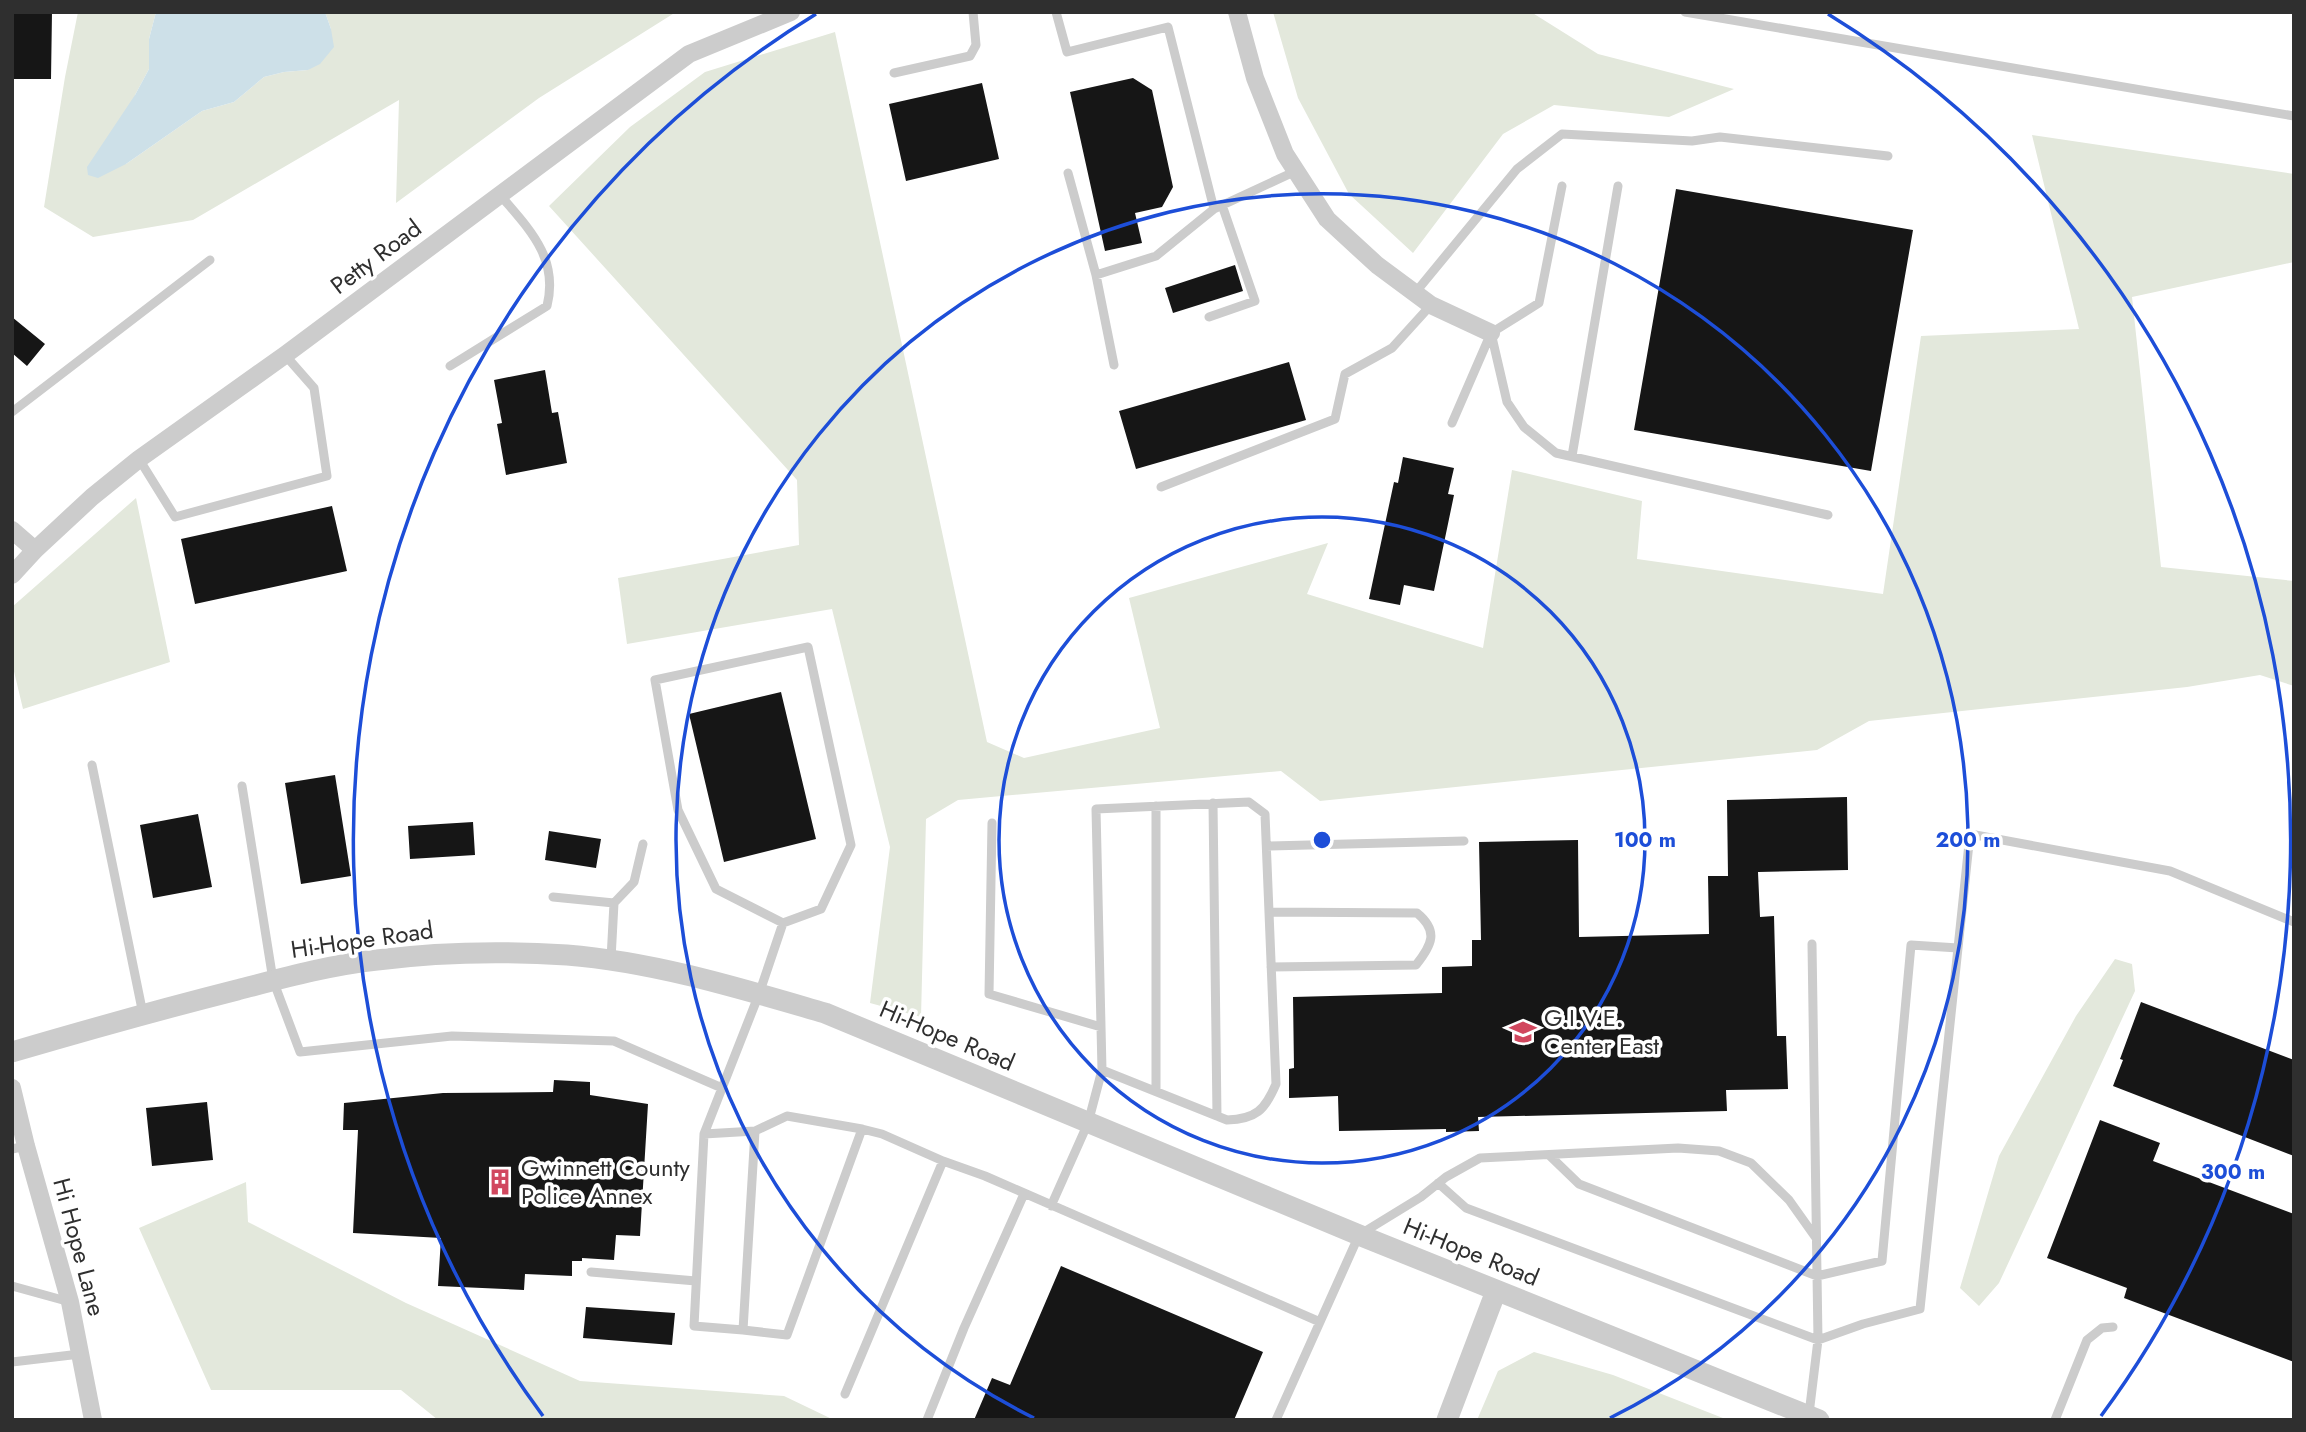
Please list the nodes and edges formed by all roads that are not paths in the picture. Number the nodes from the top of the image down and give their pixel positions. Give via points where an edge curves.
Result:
1 (791, 12) edge
2 (973, 12) edge
3 (1056, 12) edge
4 (1237, 12) edge
5 (1685, 12) edge
6 (894, 73) dead end
7 (2294, 116) edge
8 (1888, 156) dead end
9 (1296, 171) junction
10 (1069, 173) dead end
11 (1562, 186) dead end
12 (1618, 186) dead end
13 (501, 196) junction
14 (1218, 207) junction
15 (210, 260) dead end
16 (1096, 275) junction
17 (1415, 293) junction
18 (1431, 305) junction
19 (1209, 317) dead end
20 (1492, 333) junction
21 (285, 355) junction
22 (1114, 365) dead end
23 (450, 366) dead end
24 (12, 412) edge
25 (1452, 424) dead end
26 (1572, 456) junction
27 (139, 459) junction
28 (1161, 487) dead end
29 (1828, 515) dead end
30 (12, 530) edge
31 (35, 550) junction
32 (12, 575) edge
33 (92, 765) dead end
34 (242, 786) dead end
35 (1213, 803) junction
36 (1156, 806) junction
37 (992, 823) dead end
38 (1464, 841) dead end
39 (643, 844) dead end
40 (1266, 846) junction
41 (553, 897) dead end
42 (614, 903) junction
43 (1269, 912) junction
44 (2294, 922) edge
45 (783, 923) junction
46 (1812, 944) dead end
47 (1958, 948) junction
48 (611, 961) junction
49 (1271, 967) junction
50 (273, 981) junction
51 (759, 994) junction
52 (143, 1014) junction
53 (1101, 1027) junction
54 (12, 1052) edge
55 (1102, 1070) junction
56 (12, 1087) edge
57 (722, 1088) junction
58 (1156, 1091) junction
59 (1217, 1115) junction
60 (1088, 1123) junction
61 (862, 1129) junction
62 (755, 1131) junction
63 (704, 1134) junction
64 (19, 1148) edge
65 (1549, 1155) junction
66 (943, 1161) junction
67 (1438, 1183) junction
68 (1024, 1194) junction
69 (1051, 1206) junction
70 (1360, 1234) junction
71 (1816, 1238) junction
72 (591, 1272) dead end
73 (1817, 1276) junction
74 (696, 1280) junction
75 (12, 1286) edge
76 (1496, 1290) junction
77 (70, 1302) junction
78 (1320, 1322) junction
79 (2113, 1327) dead end
80 (743, 1330) junction
81 (1818, 1340) junction
82 (80, 1354) junction
83 (12, 1362) edge
84 (845, 1394) dead end
85 (90, 1419) edge
86 (1812, 1419) edge
87 (927, 1420) edge
88 (1276, 1420) edge
89 (1447, 1420) edge
90 (2055, 1420) edge

1 - 13 street, Petty Road via 689,54
2 - 6 lane via 976,45 970,56
3 - 14 lane via 1067,52 1168,27
4 - 9 street via 1255,78
5 - 7 lane
8 - 17 lane via 1720,138 1692,141 1562,134 1517,169
9 - 14 lane
9 - 17 street via 1327,219
10 - 16 lane
11 - 20 lane via 1539,303
12 - 26 lane
13 - 21 street, Petty Road
13 - 23 lane via 535,236 549,267 547,306
14 - 16 lane via 1156,256
14 - 19 lane via 1255,301
15 - 24 lane
16 - 22 lane
17 - 18 street
18 - 20 street
18 - 28 lane via 1392,348 1345,374 1335,419
20 - 25 lane
20 - 26 lane via 1507,402 1524,427 1556,453
21 - 27 street, Petty Road
21 - 27 lane via 314,388 327,476 175,517
26 - 29 lane
27 - 31 street, Petty Road
30 - 31 street
31 - 32 street, Petty Road
33 - 52 lane
34 - 50 lane
35 - 36 lane
35 - 40 lane via 1249,802 1256,806 1265,814
35 - 59 lane
36 - 53 lane via 1096,809
36 - 58 lane
37 - 53 lane via 989,994
38 - 40 lane
39 - 42 lane via 634,883
40 - 43 lane
41 - 42 lane
42 - 48 lane
43 - 49 lane
43 - 49 lane via 1417,913 1427,921 1432,935 1427,952 1416,965
44 - 47 lane via 2170,871 1970,834
45 - 45 lane via 821,909 851,845 807,647 655,680 678,810 716,889
45 - 51 lane
46 - 71 lane
47 - 73 lane via 1911,945 1882,1261
47 - 81 lane via 1920,1309
48 - 50 street, Hi-Hope Road via 442,955 376,960
48 - 51 street, Hi-Hope Road
49 - 59 lane via 1276,1084 1270,1099 1246,1119 1227,1120
50 - 52 street, Hi-Hope Road
50 - 57 lane via 300,1052 452,1036 614,1041
51 - 57 lane
51 - 60 street, Hi-Hope Road via 825,1013
52 - 54 street, Hi-Hope Road
53 - 55 lane
55 - 58 lane
55 - 60 lane
56 - 64 street, Hi Hope Lane
57 - 63 lane
58 - 59 lane
60 - 69 lane
60 - 70 street, Hi-Hope Road
61 - 62 lane via 787,1116
61 - 66 lane
61 - 80 lane via 787,1335
62 - 63 lane
62 - 80 lane
63 - 74 lane
64 - 77 street, Hi Hope Lane
65 - 67 lane via 1480,1158
65 - 71 lane via 1719,1151 1751,1163 1789,1200
65 - 73 lane via 1579,1184
66 - 68 lane
66 - 84 lane
67 - 70 lane
67 - 81 lane via 1466,1208
68 - 69 lane
68 - 87 lane
69 - 78 lane
70 - 76 street, Hi-Hope Road
70 - 78 lane
71 - 73 lane
72 - 74 lane
73 - 81 lane
74 - 80 lane via 694,1326
75 - 77 lane
76 - 86 street, Hi-Hope Road
76 - 89 street
77 - 82 street, Hi Hope Lane
78 - 88 lane
79 - 90 lane via 2102,1328 2087,1340
81 - 86 lane
82 - 83 lane
82 - 85 street, Hi Hope Lane

